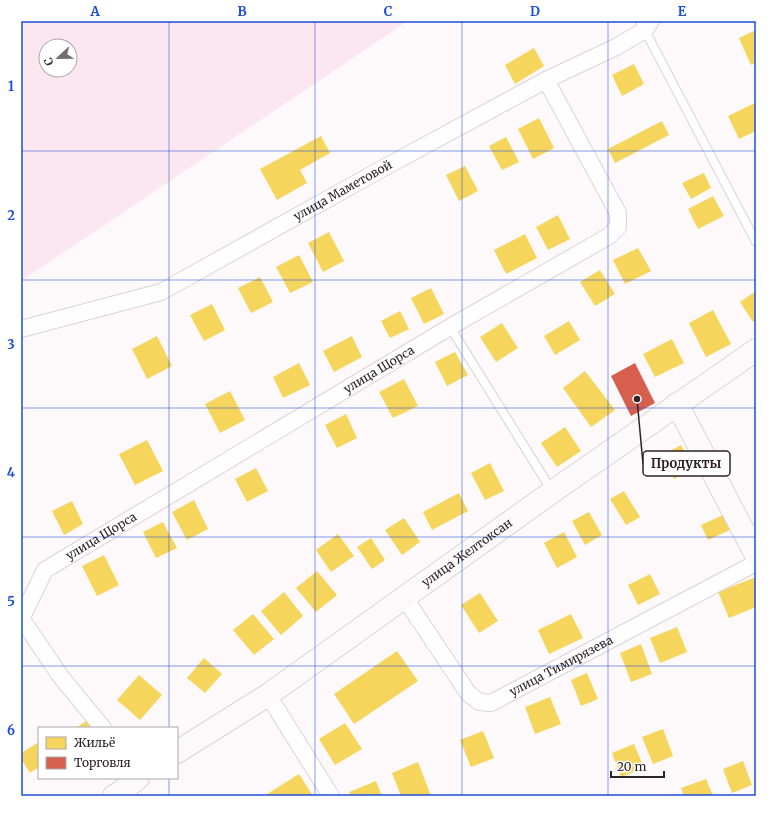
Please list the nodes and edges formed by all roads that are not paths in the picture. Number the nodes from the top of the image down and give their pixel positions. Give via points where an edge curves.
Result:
1 (645, 24) edge
2 (546, 80) junction
3 (756, 242) edge
4 (450, 327) junction
5 (21, 329) edge
6 (756, 350) edge
7 (677, 404) junction
8 (552, 492) junction
9 (756, 555) edge
10 (756, 563) edge
11 (404, 597) junction
12 (21, 618) edge
13 (268, 695) junction
14 (103, 727) edge
15 (178, 751) edge
16 (137, 779) edge
17 (114, 796) edge
18 (331, 796) edge

1 - 2 street, улица Маметовой via 616,47
1 - 3 lane
2 - 4 street, улица Щорса via 618,213 618,228 609,236
2 - 5 street, улица Маметовой via 161,292
4 - 8 lane
4 - 12 street, улица Щорса via 45,570
6 - 7 street, улица Желтоксан
7 - 8 street, улица Желтоксан
7 - 9 street
8 - 11 street, улица Желтоксан
10 - 11 street, улица Тимирязева via 491,702 479,702 468,693
11 - 13 street, улица Желтоксан
12 - 14 street via 61,677
13 - 15 street, улица Желтоксан
13 - 18 street
16 - 17 street

